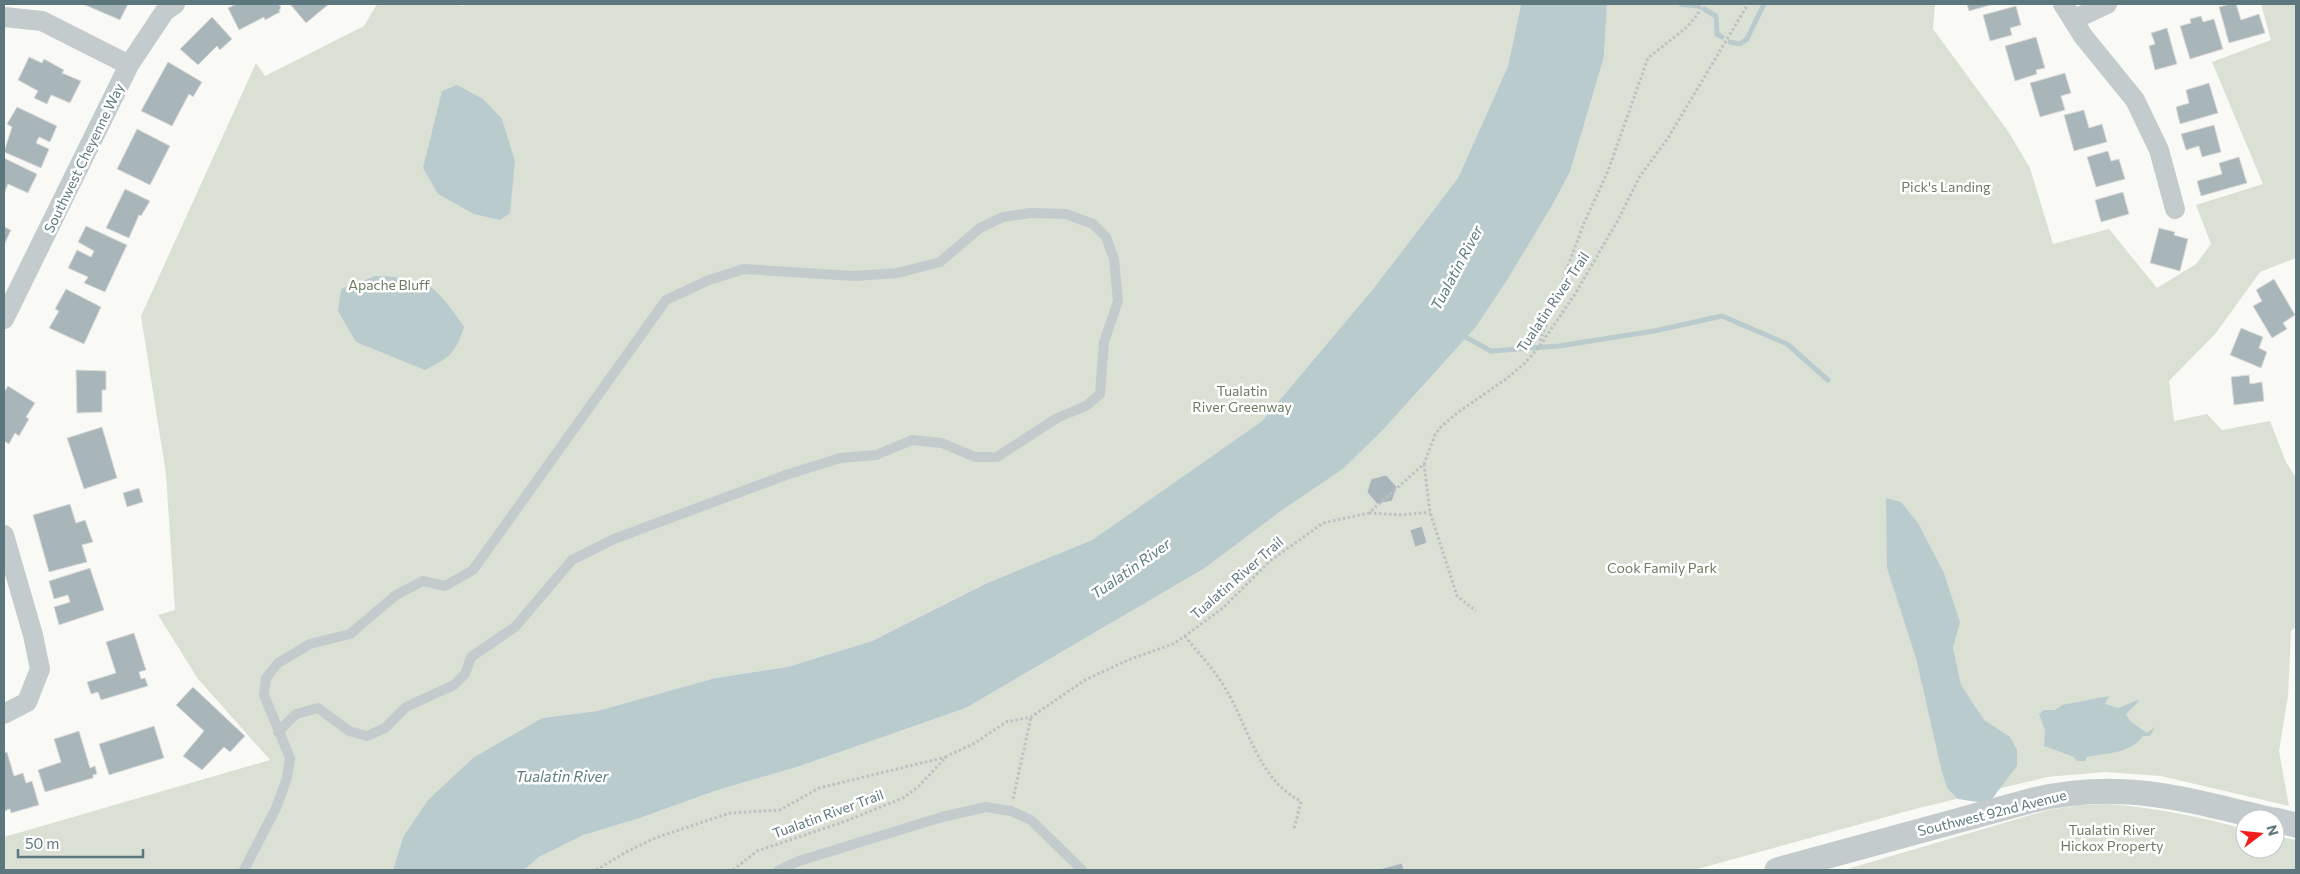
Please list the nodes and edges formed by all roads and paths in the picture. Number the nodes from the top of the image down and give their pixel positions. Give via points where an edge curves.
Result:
1 (175, 4) edge
2 (1701, 4) edge
3 (1748, 4) edge
4 (2107, 4) edge
5 (2068, 12) edge
6 (4, 17) edge
7 (129, 65) junction
8 (2175, 209) dead end
9 (4, 319) edge
10 (1538, 346) junction
11 (1424, 464) junction
12 (1430, 512) junction
13 (1369, 514) junction
14 (4, 535) edge
15 (1476, 610) dead end
16 (1185, 636) junction
17 (4, 714) edge
18 (1031, 716) junction
19 (278, 732) junction
20 (947, 756) junction
21 (1011, 811) junction
22 (2235, 812) edge
23 (1294, 829) dead end
24 (244, 870) edge
25 (596, 870) edge
26 (733, 870) edge
27 (779, 870) edge
28 (1082, 870) edge
29 (1777, 870) edge

1 - 7 street, Southwest Cheyenne Way via 166,11
2 - 10 path via 1698,14 1687,27 1648,58 1608,171 1584,223
3 - 10 path, Tualatin River Trail via 1668,138 1637,181 1580,286
4 - 5 street
5 - 8 street via 2083,36 2135,100 2159,150
6 - 7 street via 42,21
7 - 9 street, Southwest Cheyenne Way
10 - 11 path, Tualatin River Trail via 1526,363 1440,428
11 - 12 path
11 - 13 path, Tualatin River Trail
12 - 13 path
12 - 15 path via 1457,596
13 - 16 path, Tualatin River Trail via 1323,523 1270,561 1224,607
14 - 17 street via 40,669 27,702
16 - 18 path, Tualatin River Trail via 1085,680
16 - 23 path via 1226,688 1269,776 1286,793 1301,801
18 - 20 path, Tualatin River Trail via 1006,722 975,743
18 - 21 path
19 - 19 lane via 264,695 266,678 278,664 310,644 350,634 396,595 422,581 445,586 473,570 666,300 709,280 744,269 855,276 898,274 940,262 980,228 1002,217 1030,213 1066,214 1093,224 1106,237 1114,259 1118,301 1104,342 1100,394 1086,406 1057,418 998,457 975,457 942,443 912,440 876,455 840,458 795,472 614,539 572,560 515,627 471,657 465,674 454,685 406,708 385,728 366,736 349,731 318,708 296,714
19 - 24 lane via 290,758 287,778 276,808
20 - 25 path via 819,788 780,810 730,813 655,838
20 - 26 path, Tualatin River Trail via 903,798 757,851
21 - 27 lane via 986,807 942,817 798,861
21 - 28 lane via 1031,820
22 - 29 street, Southwest 92nd Avenue via 2157,794 2096,790 2055,795

